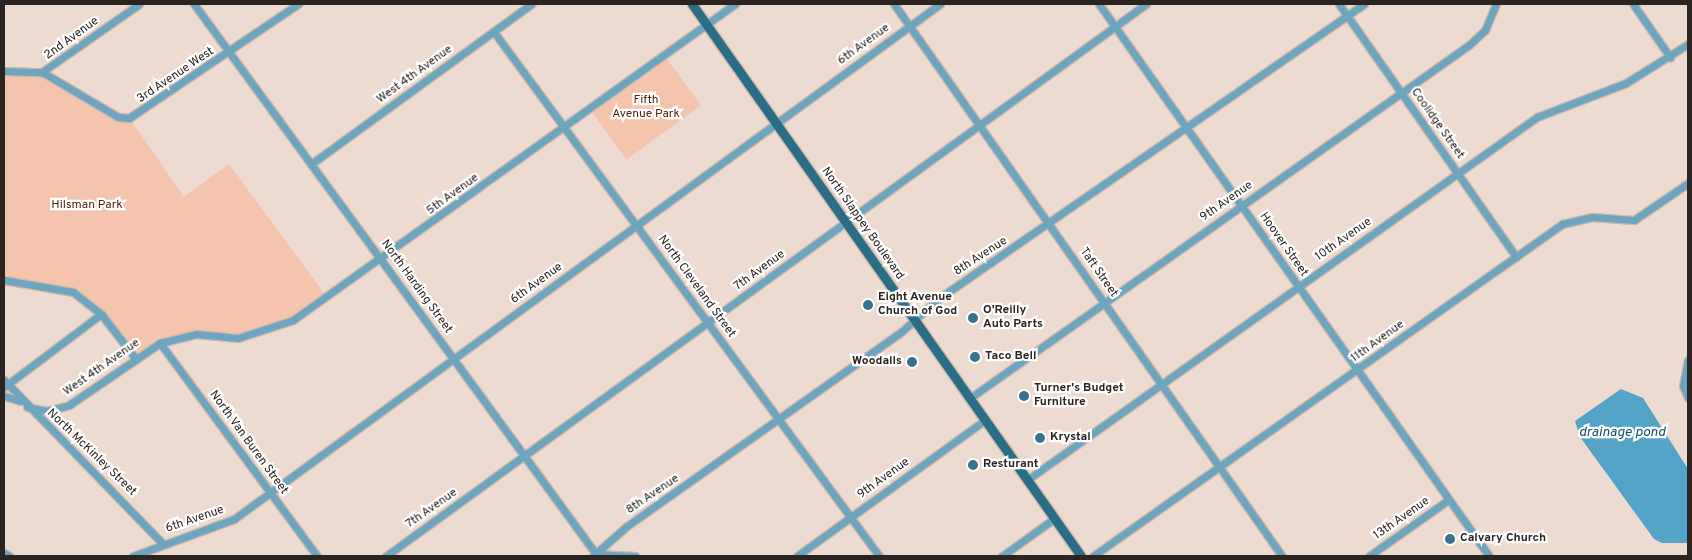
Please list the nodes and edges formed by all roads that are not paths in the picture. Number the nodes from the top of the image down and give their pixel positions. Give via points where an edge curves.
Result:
1 (139, 4) edge
2 (194, 4) edge
3 (298, 4) edge
4 (532, 4) edge
5 (692, 4) edge
6 (734, 4) edge
7 (894, 4) edge
8 (940, 4) edge
9 (1099, 4) edge
10 (1146, 4) edge
11 (1339, 4) edge
12 (1364, 4) edge
13 (1496, 4) edge
14 (1633, 4) edge
15 (1348, 16) junction
16 (706, 25) junction
17 (910, 26) junction
18 (1115, 26) junction
19 (494, 32) junction
20 (1688, 44) edge
21 (230, 52) junction
22 (1670, 57) junction
23 (4, 72) edge
24 (42, 72) junction
25 (1402, 93) junction
26 (776, 123) junction
27 (980, 124) junction
28 (567, 128) junction
29 (1188, 129) junction
30 (311, 164) junction
31 (1457, 173) junction
32 (1688, 183) edge
33 (1241, 205) junction
34 (846, 222) junction
35 (1051, 224) junction
36 (636, 225) junction
37 (1516, 258) junction
38 (382, 260) junction
39 (4, 280) edge
40 (1298, 286) junction
41 (1104, 302) junction
42 (101, 314) junction
43 (915, 321) junction
44 (709, 323) junction
45 (160, 343) junction
46 (454, 358) junction
47 (136, 359) junction
48 (1688, 360) edge
49 (1356, 371) junction
50 (1162, 382) junction
51 (5, 384) edge
52 (4, 396) edge
53 (970, 398) junction
54 (1688, 398) edge
55 (24, 404) junction
56 (779, 420) junction
57 (985, 420) junction
58 (525, 456) junction
59 (1220, 466) junction
60 (1027, 480) junction
61 (270, 492) junction
62 (1448, 500) junction
63 (850, 517) junction
64 (1055, 518) junction
65 (162, 543) junction
66 (4, 553) edge
67 (594, 555) edge
68 (9, 556) edge
69 (133, 556) edge
70 (317, 556) edge
71 (386, 556) edge
72 (635, 556) edge
73 (797, 556) edge
74 (879, 556) edge
75 (1002, 556) edge
76 (1081, 556) edge
77 (1093, 556) edge
78 (1282, 556) edge
79 (1369, 556) edge
80 (1489, 556) edge

1 - 24 street, 2nd Avenue
2 - 21 street, North Harding Street
3 - 21 street, 3rd Avenue West
4 - 19 street, West 4th Avenue
5 - 16 main road, North Slappey Boulevard
6 - 16 street, 5th Avenue
7 - 17 street, Taft Street
8 - 17 street, 6th Avenue
9 - 18 street, Hoover Street
10 - 18 street, 7th Avenue
11 - 15 street, Coolidge Street
12 - 15 street, 8th Avenue
13 - 25 street, 9th Avenue via 1492,20 1478,38
14 - 22 street
15 - 25 street, Coolidge Street
15 - 29 street, 8th Avenue
16 - 26 main road, North Slappey Boulevard
16 - 28 street, 5th Avenue
17 - 26 street, 6th Avenue
17 - 27 street, Taft Street
18 - 27 street, 7th Avenue
18 - 29 street, Hoover Street
19 - 28 street, North Cleveland Street
19 - 30 street, West 4th Avenue
20 - 22 street, 10th Avenue
21 - 24 street, 3rd Avenue West via 126,119
21 - 30 street, North Harding Street
22 - 31 street, 10th Avenue via 1626,84 1536,117
23 - 24 street, 3rd Avenue West
25 - 31 street, Coolidge Street
25 - 33 street, 9th Avenue
26 - 34 main road, North Slappey Boulevard
26 - 36 street, 6th Avenue
27 - 34 street, 7th Avenue
27 - 35 street, Taft Street
28 - 36 street, North Cleveland Street
28 - 38 street, 5th Avenue
29 - 33 street, Hoover Street
29 - 35 street, 8th Avenue
30 - 38 street, North Harding Street
31 - 37 street, Coolidge Street
31 - 40 street, 10th Avenue
32 - 37 street, 11th Avenue via 1634,220 1592,217 1562,224
33 - 40 street, Hoover Street
33 - 41 street, 9th Avenue
34 - 43 main road, North Slappey Boulevard
34 - 44 street, 7th Avenue
35 - 41 street, Taft Street
35 - 43 street, 8th Avenue via 938,299
36 - 44 street, North Cleveland Street
36 - 46 street, 6th Avenue
37 - 49 street, 11th Avenue
38 - 45 street, 5th Avenue via 293,320 264,332 238,338 196,334
38 - 46 street, North Harding Street
39 - 42 street via 64,287
40 - 49 street, Hoover Street
40 - 50 street, 10th Avenue
41 - 50 street, Taft Street
41 - 53 street, 9th Avenue
42 - 47 street
42 - 51 street
43 - 53 main road, North Slappey Boulevard
43 - 56 street, 8th Avenue
44 - 56 street, North Cleveland Street
44 - 58 street, 7th Avenue
45 - 47 street, West 4th Avenue
45 - 61 street, North Van Buren Street
46 - 58 street, North Harding Street
46 - 61 street, 6th Avenue
47 - 55 street, West 4th Avenue via 69,405 47,411
48 - 54 street via 1684,386
49 - 59 street, 11th Avenue
49 - 62 street, Hoover Street
50 - 59 street, Taft Street
50 - 60 street, 10th Avenue
51 - 55 street, North McKinley Street
52 - 55 street, West 4th Avenue
53 - 57 main road, North Slappey Boulevard
55 - 65 street, North McKinley Street
56 - 63 street, North Cleveland Street
56 - 67 street, 8th Avenue via 627,526
57 - 60 main road, North Slappey Boulevard
57 - 63 street, 9th Avenue
58 - 67 street, North Harding Street
58 - 71 street, 7th Avenue
59 - 77 street, 11th Avenue
59 - 78 street, Taft Street
60 - 64 main road, North Slappey Boulevard
61 - 65 street, 6th Avenue via 222,525
61 - 70 street, North Van Buren Street
62 - 79 street, 13th Avenue
62 - 80 street, Hoover Street
63 - 73 street, 9th Avenue
63 - 74 street, North Cleveland Street
64 - 75 street
64 - 76 main road, North Slappey Boulevard
65 - 69 street, 6th Avenue
66 - 68 street
67 - 72 street

